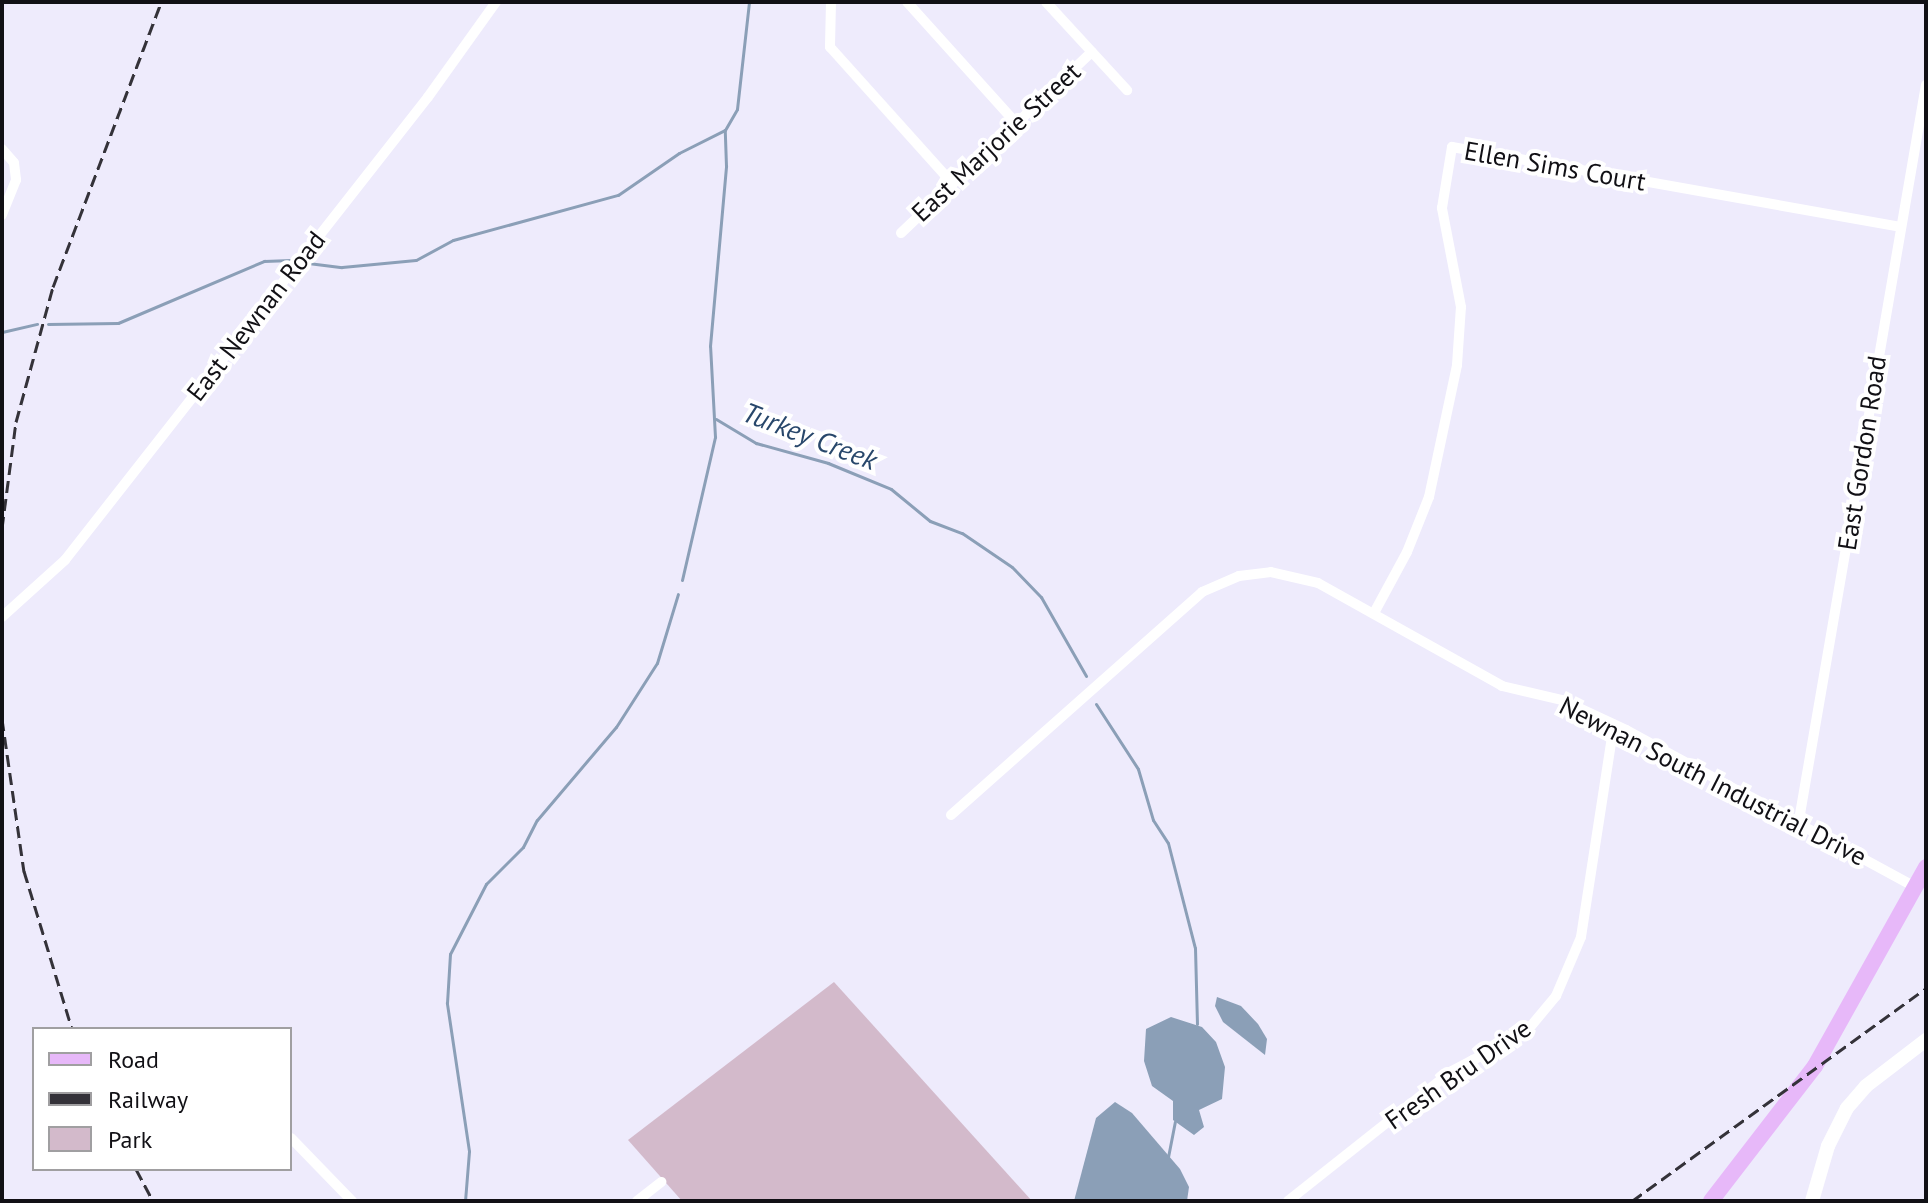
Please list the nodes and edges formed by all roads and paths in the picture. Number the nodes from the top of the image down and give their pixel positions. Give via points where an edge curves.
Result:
1 (496, 2) edge
2 (831, 2) edge
3 (907, 2) edge
4 (1046, 2) edge
5 (1092, 52) junction
6 (1926, 85) edge
7 (1127, 90) dead end
8 (1015, 122) junction
9 (2, 149) edge
10 (952, 183) junction
11 (2, 215) edge
12 (1899, 227) junction
13 (901, 233) dead end
14 (1374, 613) junction
15 (2, 617) edge
16 (1614, 725) junction
17 (951, 815) dead end
18 (1799, 820) junction
19 (1926, 867) edge
20 (1915, 887) junction
21 (1926, 1040) edge
22 (292, 1139) edge
23 (661, 1182) dead end
24 (352, 1201) edge
25 (637, 1201) edge
26 (1288, 1201) edge
27 (1711, 1201) edge
28 (1812, 1201) edge

1 - 15 street, East Newnan Road via 428,97 65,560
2 - 10 street via 830,47
3 - 8 street
4 - 5 street
5 - 7 street
5 - 8 street, East Marjorie Street
6 - 12 street, East Gordon Road
8 - 10 street, East Marjorie Street
9 - 11 street via 14,163 16,180
10 - 13 street, East Marjorie Street
12 - 14 street, Ellen Sims Court via 1452,147 1442,208 1461,307 1457,365 1429,497
12 - 18 street, East Gordon Road
14 - 16 street, Newnan South Industrial Drive via 1502,686 1562,700
14 - 17 street, Newnan South Industrial Drive via 1318,583 1271,572 1239,576 1202,592
16 - 18 street, Newnan South Industrial Drive
16 - 26 street, Fresh Bru Drive via 1581,937 1556,996 1526,1032 1452,1071
18 - 20 street, Newnan South Industrial Drive
19 - 20 main road
20 - 27 main road via 1839,1027 1787,1107
21 - 28 street via 1866,1086 1847,1108 1828,1146
22 - 24 street
23 - 25 street

